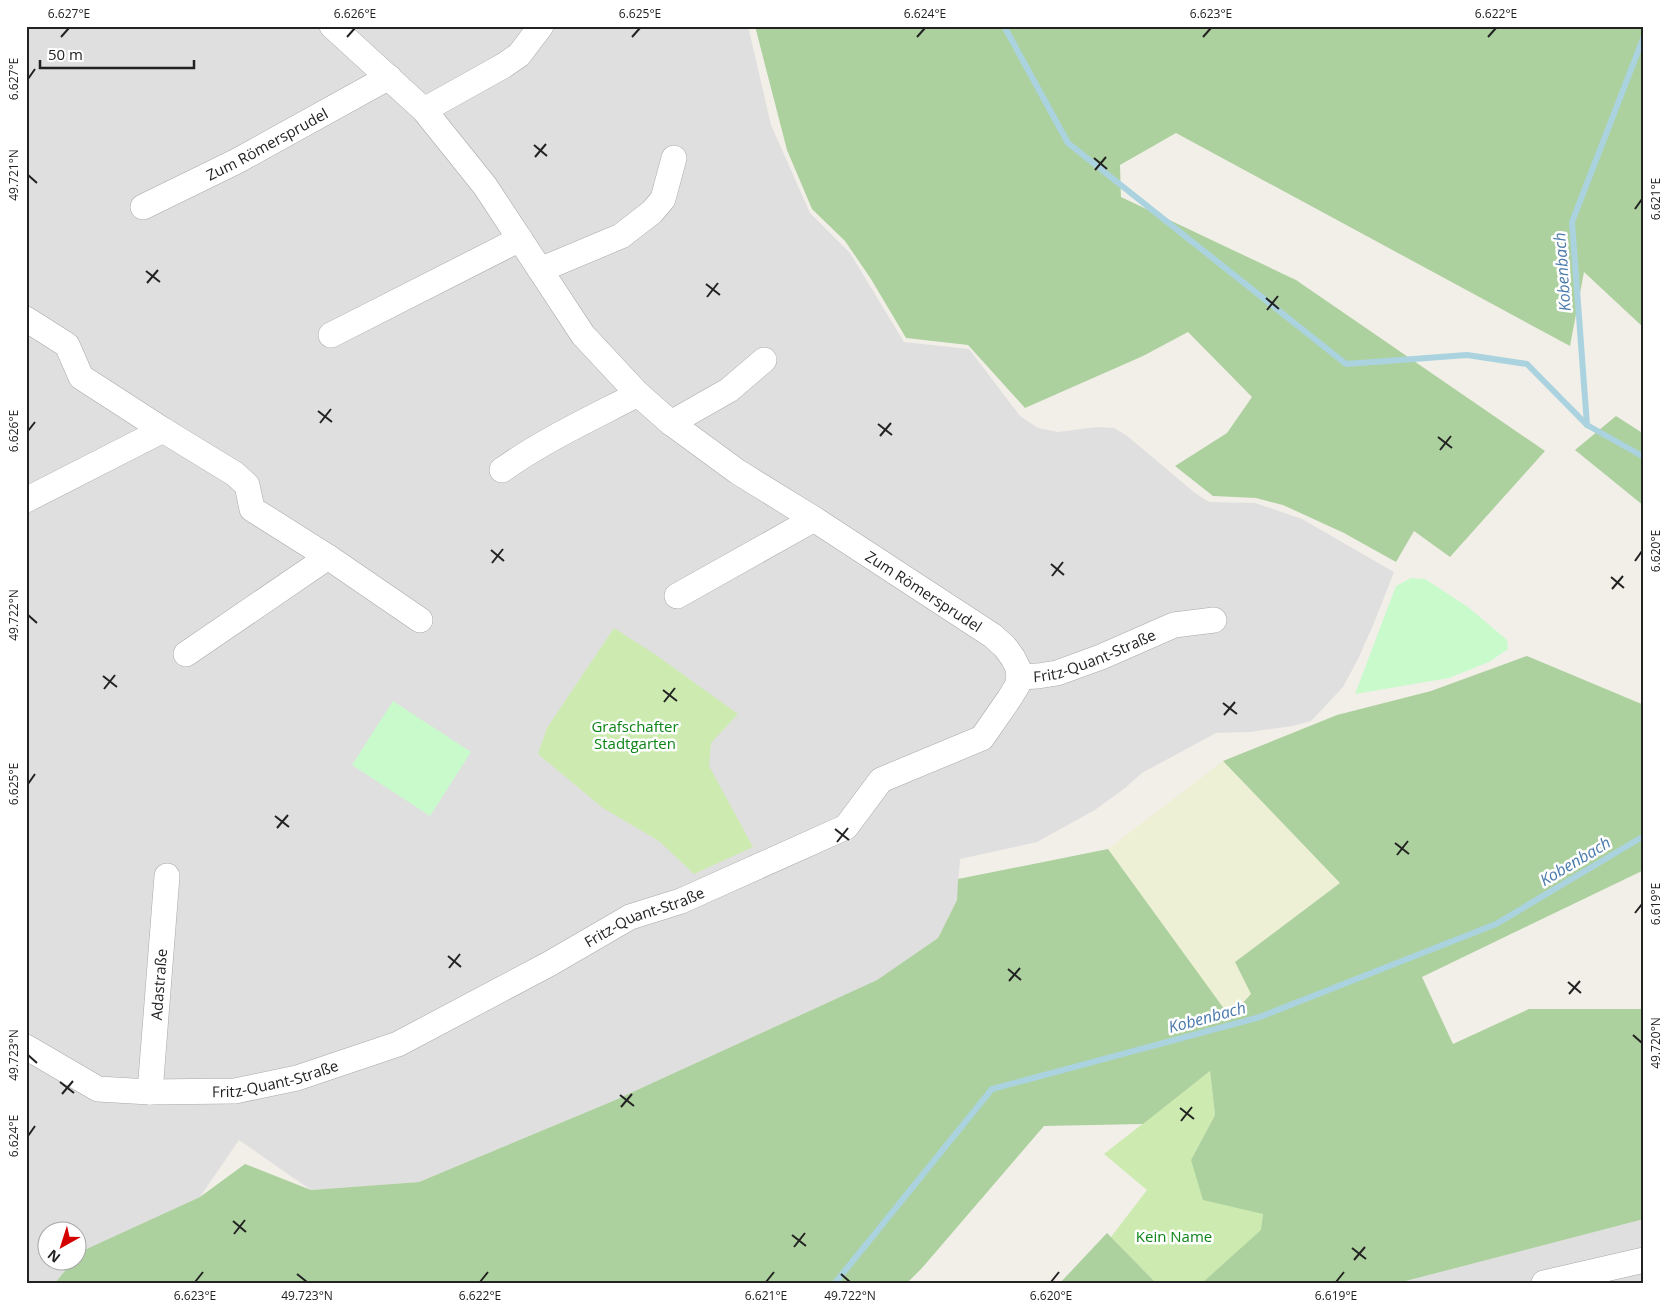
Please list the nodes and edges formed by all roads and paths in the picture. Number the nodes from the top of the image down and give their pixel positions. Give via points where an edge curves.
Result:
1 (332, 26) edge
2 (540, 26) edge
3 (389, 77) junction
4 (424, 110) junction
5 (674, 158) dead end
6 (143, 207) dead end
7 (520, 239) junction
8 (540, 270) junction
9 (26, 319) edge
10 (331, 334) dead end
11 (764, 360) dead end
12 (638, 394) junction
13 (671, 423) junction
14 (163, 430) junction
15 (502, 470) dead end
16 (26, 500) edge
17 (814, 518) junction
18 (328, 557) junction
19 (677, 596) dead end
20 (420, 620) dead end
21 (1214, 620) dead end
22 (186, 654) dead end
23 (1018, 677) junction
24 (167, 876) dead end
25 (26, 1047) edge
26 (150, 1092) junction
27 (1644, 1260) edge
28 (1544, 1283) edge

1 - 3 street, Zum Römersprudel
2 - 4 street via 519,55
3 - 4 street, Zum Römersprudel
3 - 6 street, Zum Römersprudel via 237,162
4 - 7 street, Zum Römersprudel via 485,186
5 - 8 street via 664,198 652,212 621,236
7 - 8 street, Zum Römersprudel
7 - 10 street
8 - 12 street, Zum Römersprudel via 583,336
9 - 14 street via 67,345 81,377
11 - 13 street via 728,390
12 - 13 street, Zum Römersprudel
12 - 15 street via 548,441
13 - 17 street, Zum Römersprudel via 738,472
14 - 16 street
14 - 18 street via 235,474 247,485 252,509
17 - 19 street
17 - 23 street, Zum Römersprudel via 993,636 1013,658
18 - 20 street
18 - 22 street
21 - 23 street, Fritz-Quant-Straße via 1174,625 1056,673
23 - 26 street, Fritz-Quant-Straße via 1017,686 982,738 881,780 846,828 681,901 630,917 398,1044 297,1078 235,1091
24 - 26 street, Adastraße
25 - 26 street, Fritz-Quant-Straße via 98,1089
27 - 28 street

